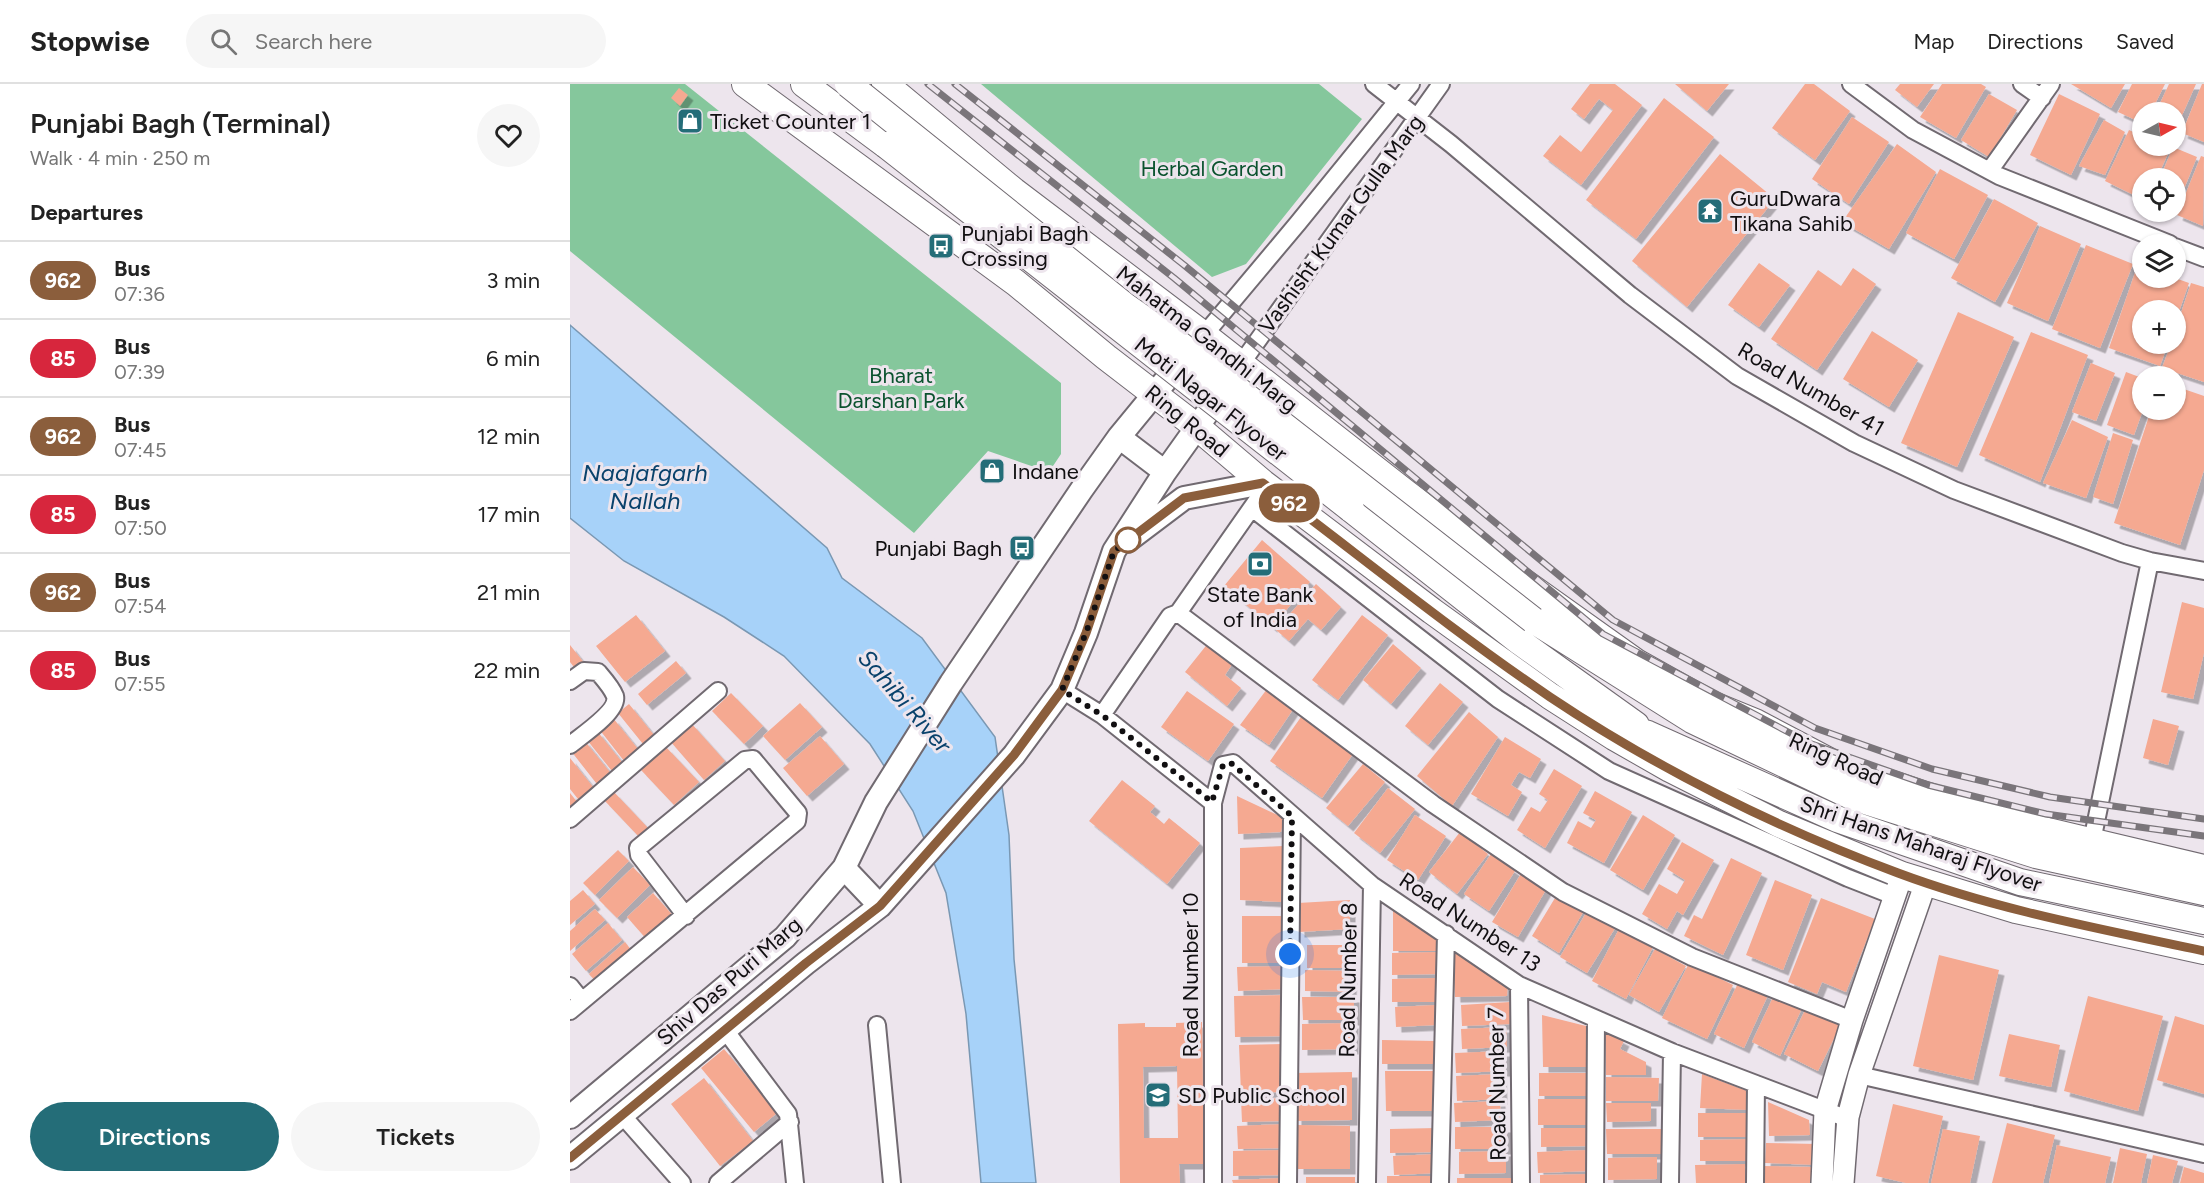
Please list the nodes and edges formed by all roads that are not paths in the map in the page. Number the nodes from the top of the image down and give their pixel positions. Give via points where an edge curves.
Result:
1 (745, 84) edge
2 (804, 84) edge
3 (848, 84) edge
4 (885, 84) edge
5 (1374, 84) edge
6 (1411, 84) edge
7 (1441, 84) edge
8 (1851, 84) edge
9 (2022, 84) edge
10 (2046, 91) edge
11 (1398, 102) junction
12 (1417, 117) junction
13 (1990, 170) junction
14 (1036, 208) junction
15 (2146, 234) edge
16 (2186, 251) edge
17 (2204, 258) edge
18 (1016, 283) junction
19 (1196, 343) junction
20 (1241, 364) junction
21 (1156, 394) junction
22 (1197, 427) junction
23 (1119, 437) junction
24 (1363, 460) junction
25 (1165, 472) junction
26 (1265, 484) junction
27 (1252, 508) junction
28 (1313, 521) junction
29 (1114, 551) junction
30 (2150, 561) junction
31 (1504, 568) joint
32 (2204, 571) edge
33 (1178, 613) junction
34 (570, 681) edge
35 (1062, 690) junction
36 (717, 691) dead end
37 (1550, 696) junction
38 (1102, 715) junction
39 (1692, 720) junction
40 (1648, 734) junction
41 (570, 745) edge
42 (1829, 760) junction
43 (1233, 763) joint
44 (1212, 802) junction
45 (1292, 816) junction
46 (570, 819) edge
47 (2092, 841) junction
48 (844, 868) junction
49 (2204, 868) edge
50 (1926, 882) junction
51 (1372, 885) junction
52 (1898, 886) junction
53 (2204, 892) edge
54 (880, 906) junction
55 (686, 915) junction
56 (2204, 921) edge
57 (1446, 934) junction
58 (2204, 951) edge
59 (1519, 985) junction
60 (570, 986) edge
61 (576, 1006) edge
62 (1596, 1019) junction
63 (1852, 1020) junction
64 (877, 1024) dead end
65 (725, 1030) junction
66 (1672, 1052) junction
67 (1858, 1074) junction
68 (1756, 1084) junction
69 (1824, 1110) junction
70 (622, 1115) junction
71 (570, 1117) edge
72 (1848, 1119) junction
73 (790, 1122) junction
74 (2204, 1154) edge
75 (570, 1158) edge
76 (682, 1183) edge
77 (718, 1183) edge
78 (795, 1183) edge
79 (892, 1183) edge
80 (1213, 1183) edge
81 (1288, 1183) edge
82 (1367, 1183) edge
83 (1440, 1183) edge
84 (1521, 1183) edge
85 (1595, 1183) edge
86 (1670, 1183) edge
87 (1755, 1183) edge
88 (1821, 1183) edge
89 (1844, 1183) edge

1 - 18 main road, Ring Road
2 - 40 main road, Moti Nagar Flyover, bridge via 1520,642
3 - 39 main road, Shri Hans Maharaj Flyover, bridge via 1125,306 1533,620
4 - 14 main road, Mahatma Gandhi Marg
5 - 11 street, Road Number 41
6 - 11 street, Vashisht Kumar Gulla Marg
7 - 12 street, Vashisht Kumar Gulla Marg
8 - 13 street via 1913,130
9 - 10 street
10 - 13 street
11 - 12 street, Road Number 41
11 - 19 street, Vashisht Kumar Gulla Marg
12 - 20 street, Vashisht Kumar Gulla Marg
12 - 30 street, Road Number 41 via 1630,295 1737,376 1854,443 1954,490
13 - 15 street
14 - 18 main road via 1058,240 1061,261 1046,283 1031,288
14 - 19 main road, Mahatma Gandhi Marg
16 - 17 street
18 - 21 main road, Ring Road
19 - 20 main road, Mahatma Gandhi Marg
19 - 21 main road, Shiv Das Puri Marg
20 - 22 main road, Shiv Das Puri Marg
20 - 24 main road, Mahatma Gandhi Marg
21 - 22 main road, Ring Road
21 - 23 main road, Shiv Das Puri Marg
22 - 25 main road, Shiv Das Puri Marg
22 - 26 main road, Ring Road
23 - 25 main road
23 - 48 main road, Shiv Das Puri Marg via 951,683 876,802
24 - 28 main road via 1326,466 1307,482 1302,503
24 - 31 main road, Mahatma Gandhi Marg
25 - 29 main road, Shiv Das Puri Marg
26 - 27 street
26 - 28 main road, Ring Road
26 - 29 main road via 1184,498
27 - 33 street
27 - 52 street via 1498,699 1609,771 1848,878
28 - 37 main road, Ring Road
29 - 35 main road, Shiv Das Puri Marg
30 - 32 street, Road Number 41
30 - 47 street
31 - 42 main road, Ring Road via 1636,662 1711,704
33 - 38 street via 1170,616
33 - 63 street via 1433,804 1563,892 1692,957
34 - 41 street via 584,671 598,672 615,697 615,705
35 - 38 street
35 - 54 main road, Shiv Das Puri Marg via 1014,755
36 - 46 street
37 - 40 main road via 1605,721
37 - 52 main road, Ring Road via 1670,770
38 - 44 street
39 - 42 main road via 1744,730
39 - 53 main road, Shri Hans Maharaj Flyover via 1853,797 2036,855
40 - 56 main road, Shri Hans Maharaj Flyover via 1837,819 2020,882
42 - 47 main road, Ring Road via 1947,802
43 - 44 street, Road Number 10 via 1223,765
43 - 45 street, Road Number 13
44 - 80 street, Road Number 10
45 - 51 street, Road Number 13
45 - 81 street
47 - 49 main road, Ring Road
48 - 54 main road
48 - 71 main road, Shiv Das Puri Marg via 785,937
50 - 52 main road, Ring Road
50 - 58 main road, Ring Road via 2016,910
50 - 67 street
51 - 57 street, Road Number 13
51 - 82 street, Road Number 8
52 - 63 street
54 - 65 main road, Shiv Das Puri Marg
55 - 55 street via 799,818 753,759 745,760 638,848 639,855
55 - 61 street
57 - 59 street, Road Number 13
57 - 83 street
59 - 62 street, Road Number 13
59 - 84 street, Road Number 7
60 - 61 street
62 - 66 street, Road Number 13
62 - 85 street
63 - 69 street
64 - 79 street
65 - 70 main road, Shiv Das Puri Marg
65 - 73 street
66 - 68 street, Road Number 13
66 - 86 street
67 - 72 street
67 - 74 street
68 - 69 street, Road Number 13
68 - 87 street
69 - 72 street, Road Number 13
69 - 88 street
70 - 75 main road, Shiv Das Puri Marg
70 - 76 street
72 - 89 street
73 - 77 street
73 - 78 street

